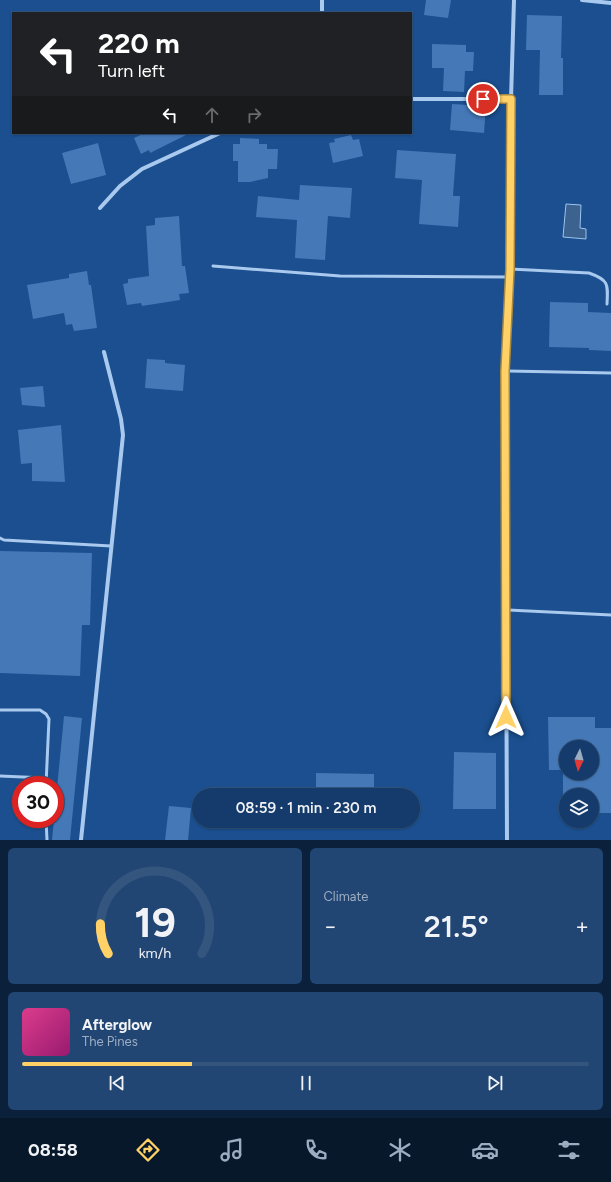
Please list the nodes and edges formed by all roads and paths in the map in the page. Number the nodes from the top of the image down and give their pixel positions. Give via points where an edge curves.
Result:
1 (322, 0) edge
2 (514, 0) edge
3 (582, 0) edge
4 (611, 2) edge
5 (322, 12) edge
6 (412, 99) edge
7 (511, 99) junction
8 (218, 134) edge
9 (100, 208) dead end
10 (213, 266) dead end
11 (510, 269) junction
12 (509, 277) junction
13 (607, 304) dead end
14 (104, 352) dead end
15 (505, 371) junction
16 (611, 373) edge
17 (0, 538) edge
18 (111, 546) junction
19 (506, 610) junction
20 (611, 615) edge
21 (0, 710) edge
22 (0, 776) edge
23 (46, 776) edge
24 (12, 777) edge
25 (46, 828) edge
26 (47, 840) edge
27 (81, 840) edge
28 (507, 840) edge

1 - 5 street
2 - 7 street
3 - 4 street
6 - 7 street
7 - 11 street
8 - 9 street via 142,169 120,186
10 - 12 lane via 340,276
11 - 12 street
11 - 13 lane via 589,273 599,277 608,287
12 - 15 street
14 - 18 street via 123,435
15 - 16 lane
15 - 19 street
17 - 18 lane
18 - 27 street
19 - 20 lane
19 - 28 street
21 - 23 lane via 40,710 46,714 49,720
22 - 24 lane
25 - 26 lane

